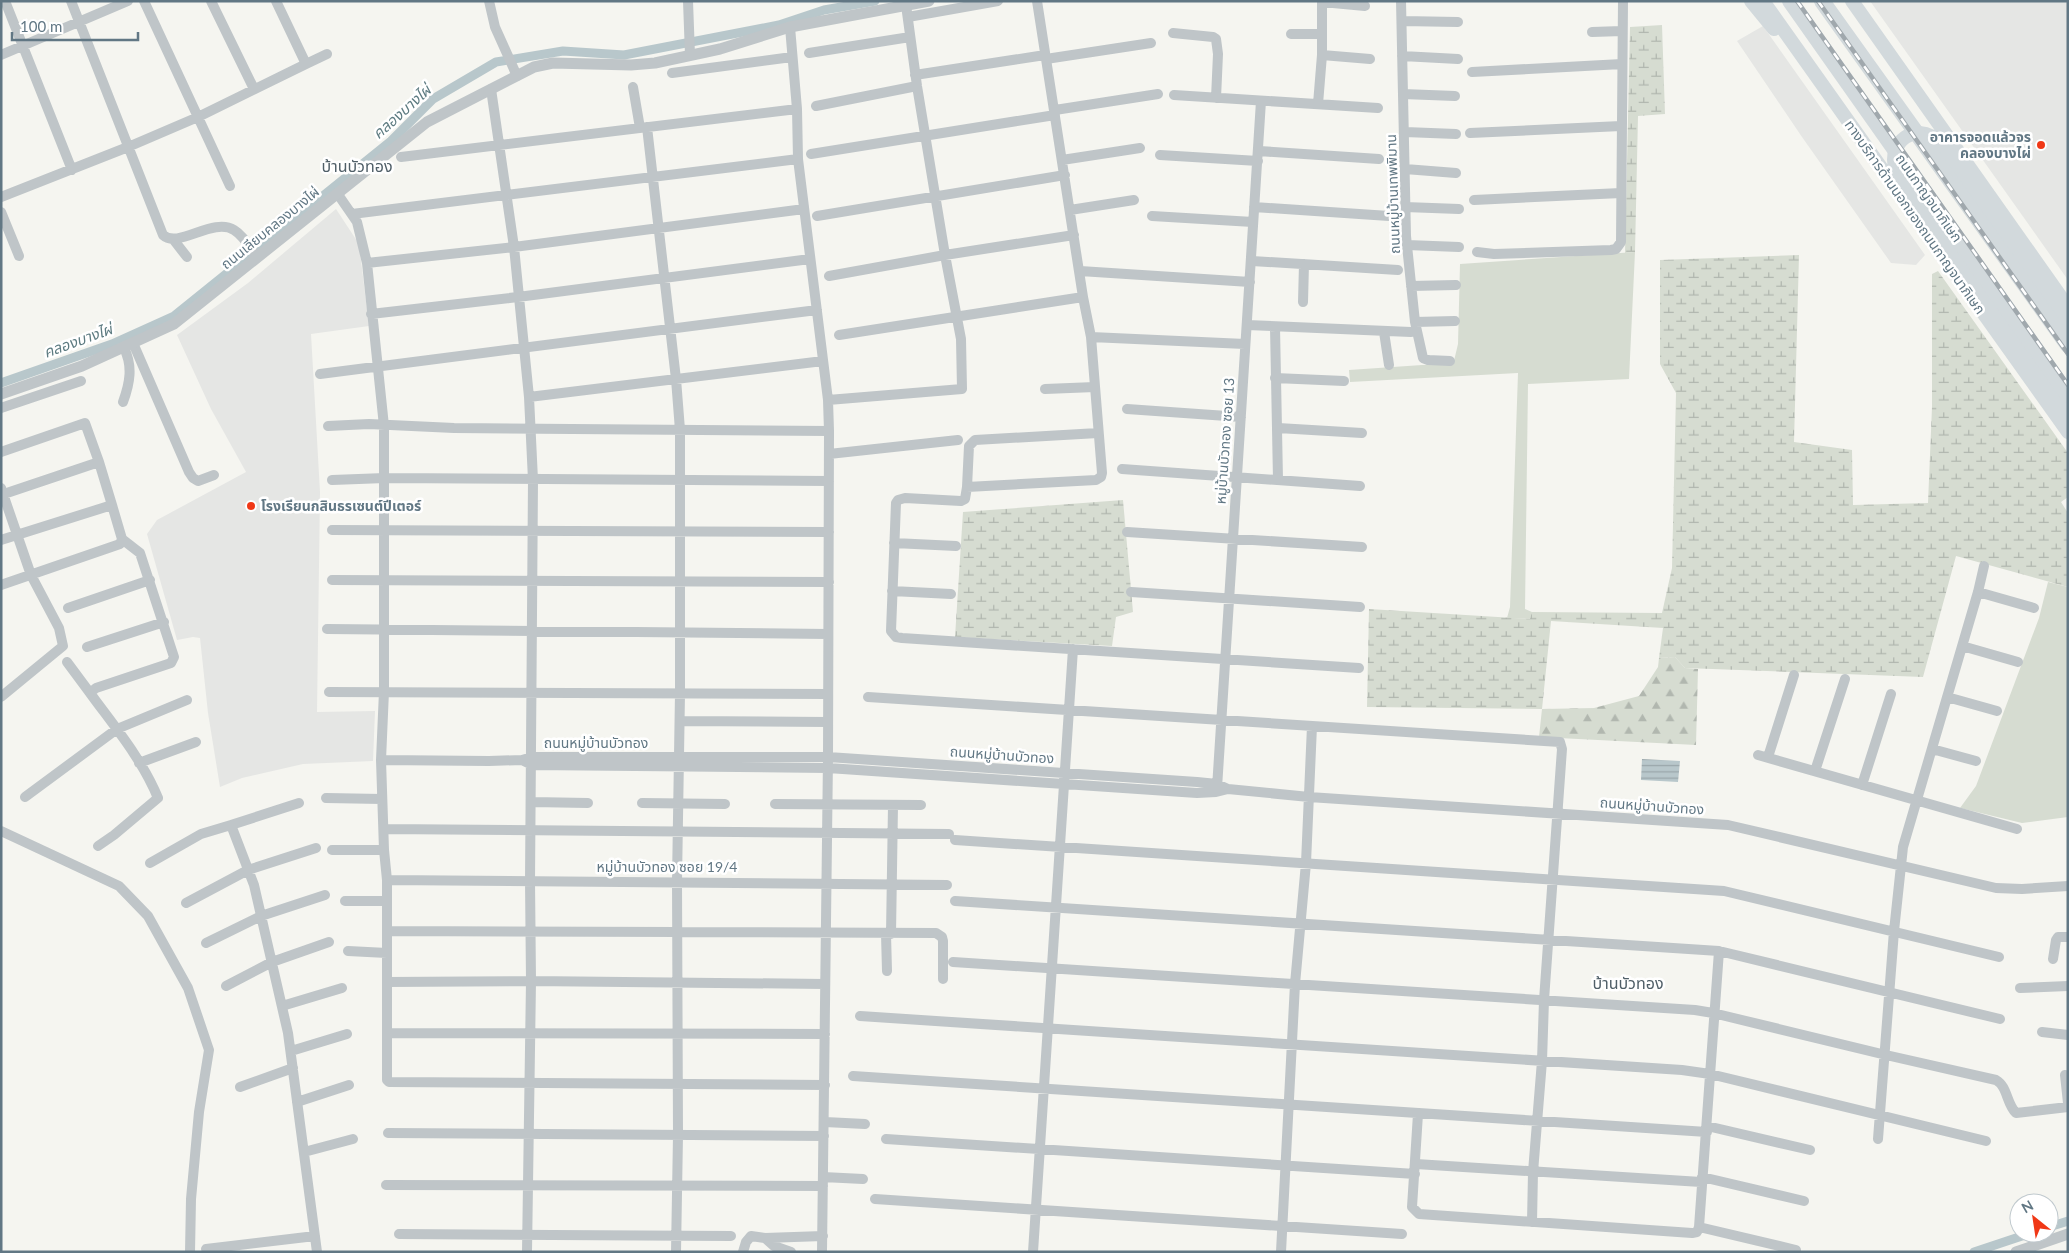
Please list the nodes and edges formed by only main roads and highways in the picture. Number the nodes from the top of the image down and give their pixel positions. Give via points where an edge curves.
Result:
1 (1751, 1) edge
2 (1763, 1) edge
3 (1790, 1) edge
4 (1822, 1) edge
5 (1852, 1) edge
6 (1865, 1) edge
7 (1886, 49) junction
8 (1803, 58) junction
9 (2062, 308) edge
10 (2068, 326) edge
11 (2068, 345) edge
12 (2068, 395) edge
13 (2068, 412) edge
14 (2068, 432) edge

1 - 8 main road via 1764,19
2 - 8 main road, ทางบริการด้านนอกของถนนกาญจนาภิเษก
3 - 12 highway, ถนนกาญจนาภิเษก
4 - 11 highway, ถนนกาญจนาภิเษก
5 - 7 main road
6 - 7 main road
7 - 9 main road
8 - 14 main road, ทางบริการด้านนอกของถนนกาญจนาภิเษก
9 - 10 main road
9 - 13 main road via 1939,142 1921,133 1905,137 1894,150 1896,171

